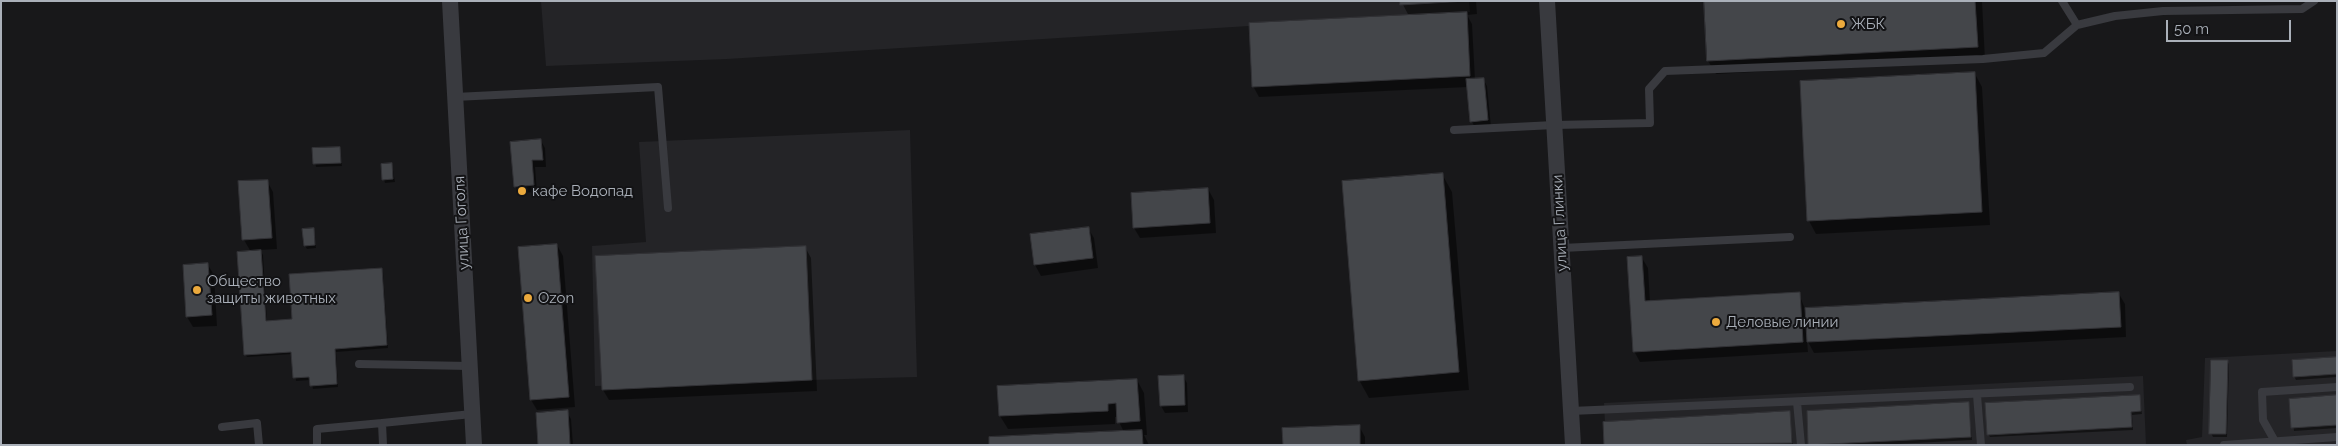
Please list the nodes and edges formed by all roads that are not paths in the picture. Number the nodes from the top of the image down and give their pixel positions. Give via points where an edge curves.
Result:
1 (450, 1) edge
2 (1547, 1) edge
3 (2062, 1) edge
4 (2314, 1) edge
5 (2077, 25) junction
6 (455, 97) junction
7 (1554, 125) junction
8 (1454, 130) dead end
9 (668, 208) dead end
10 (1790, 237) dead end
11 (1562, 248) junction
12 (359, 364) dead end
13 (470, 366) junction
14 (2337, 387) edge
15 (2130, 388) dead end
16 (1977, 395) junction
17 (1797, 402) junction
18 (1571, 411) junction
19 (472, 414) junction
20 (382, 423) junction
21 (222, 428) dead end
22 (2337, 437) edge
23 (2277, 443) edge
24 (258, 445) edge
25 (317, 445) edge
26 (383, 445) edge
27 (474, 445) edge
28 (1573, 445) edge
29 (1801, 445) edge
30 (1981, 445) edge
31 (2224, 445) edge

1 - 6 street, улица Гоголя
2 - 7 street, улица Глинки
3 - 5 lane
4 - 5 lane via 2302,9 2163,11 2115,16
5 - 7 lane via 2044,52 2036,54 1665,72 1649,88 1650,123
6 - 9 lane via 658,87
6 - 13 street, улица Гоголя
7 - 8 lane
7 - 11 street, улица Глинки
10 - 11 lane
11 - 18 street, улица Глинки
12 - 13 lane
13 - 19 street, улица Гоголя
14 - 23 lane via 2262,392 2263,420
15 - 16 lane
16 - 17 lane
16 - 30 lane
17 - 18 lane
17 - 29 lane
18 - 28 street, улица Глинки
19 - 20 lane
19 - 27 street, улица Гоголя
20 - 25 lane via 317,429
20 - 26 lane
21 - 24 lane via 257,423
22 - 23 lane
23 - 31 lane

